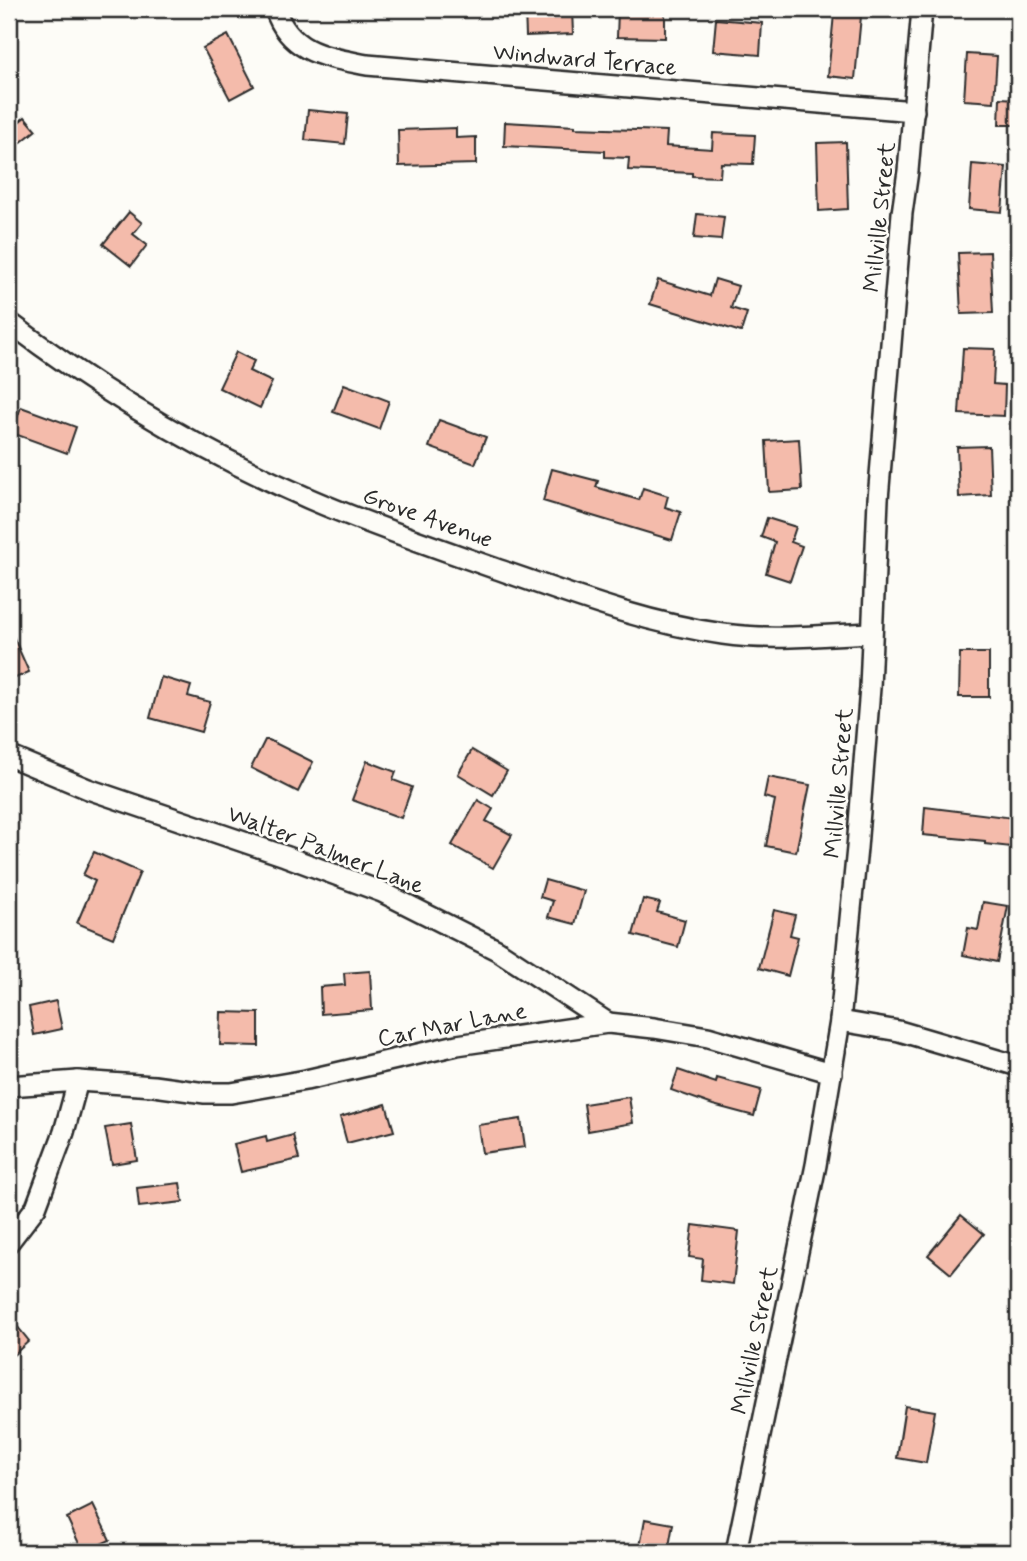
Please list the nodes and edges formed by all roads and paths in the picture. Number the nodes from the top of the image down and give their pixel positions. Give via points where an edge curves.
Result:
1 (275, 9) edge
2 (922, 9) edge
3 (914, 111) junction
4 (9, 322) edge
5 (871, 633) junction
6 (9, 756) edge
7 (839, 1021) junction
8 (608, 1023) junction
9 (1018, 1066) edge
10 (832, 1073) junction
11 (78, 1081) junction
12 (9, 1086) edge
13 (9, 1242) edge
14 (736, 1552) edge

1 - 3 street, Windward Terrace via 295,41 316,55 367,65
2 - 3 street, Millville Street
3 - 5 street, Millville Street via 902,213
4 - 5 street, Grove Avenue via 59,361 194,443 382,528 577,597 675,626 776,638
5 - 7 street, Millville Street via 858,836
6 - 8 street, Walter Palmer Lane via 88,789 382,892 497,950
7 - 9 street via 899,1031
7 - 10 street, Millville Street
8 - 10 street, Car Mar Lane via 708,1037
8 - 11 street, Car Mar Lane via 469,1042 231,1093
10 - 14 street, Millville Street
11 - 12 street, Car Mar Lane
11 - 13 street via 36,1207

